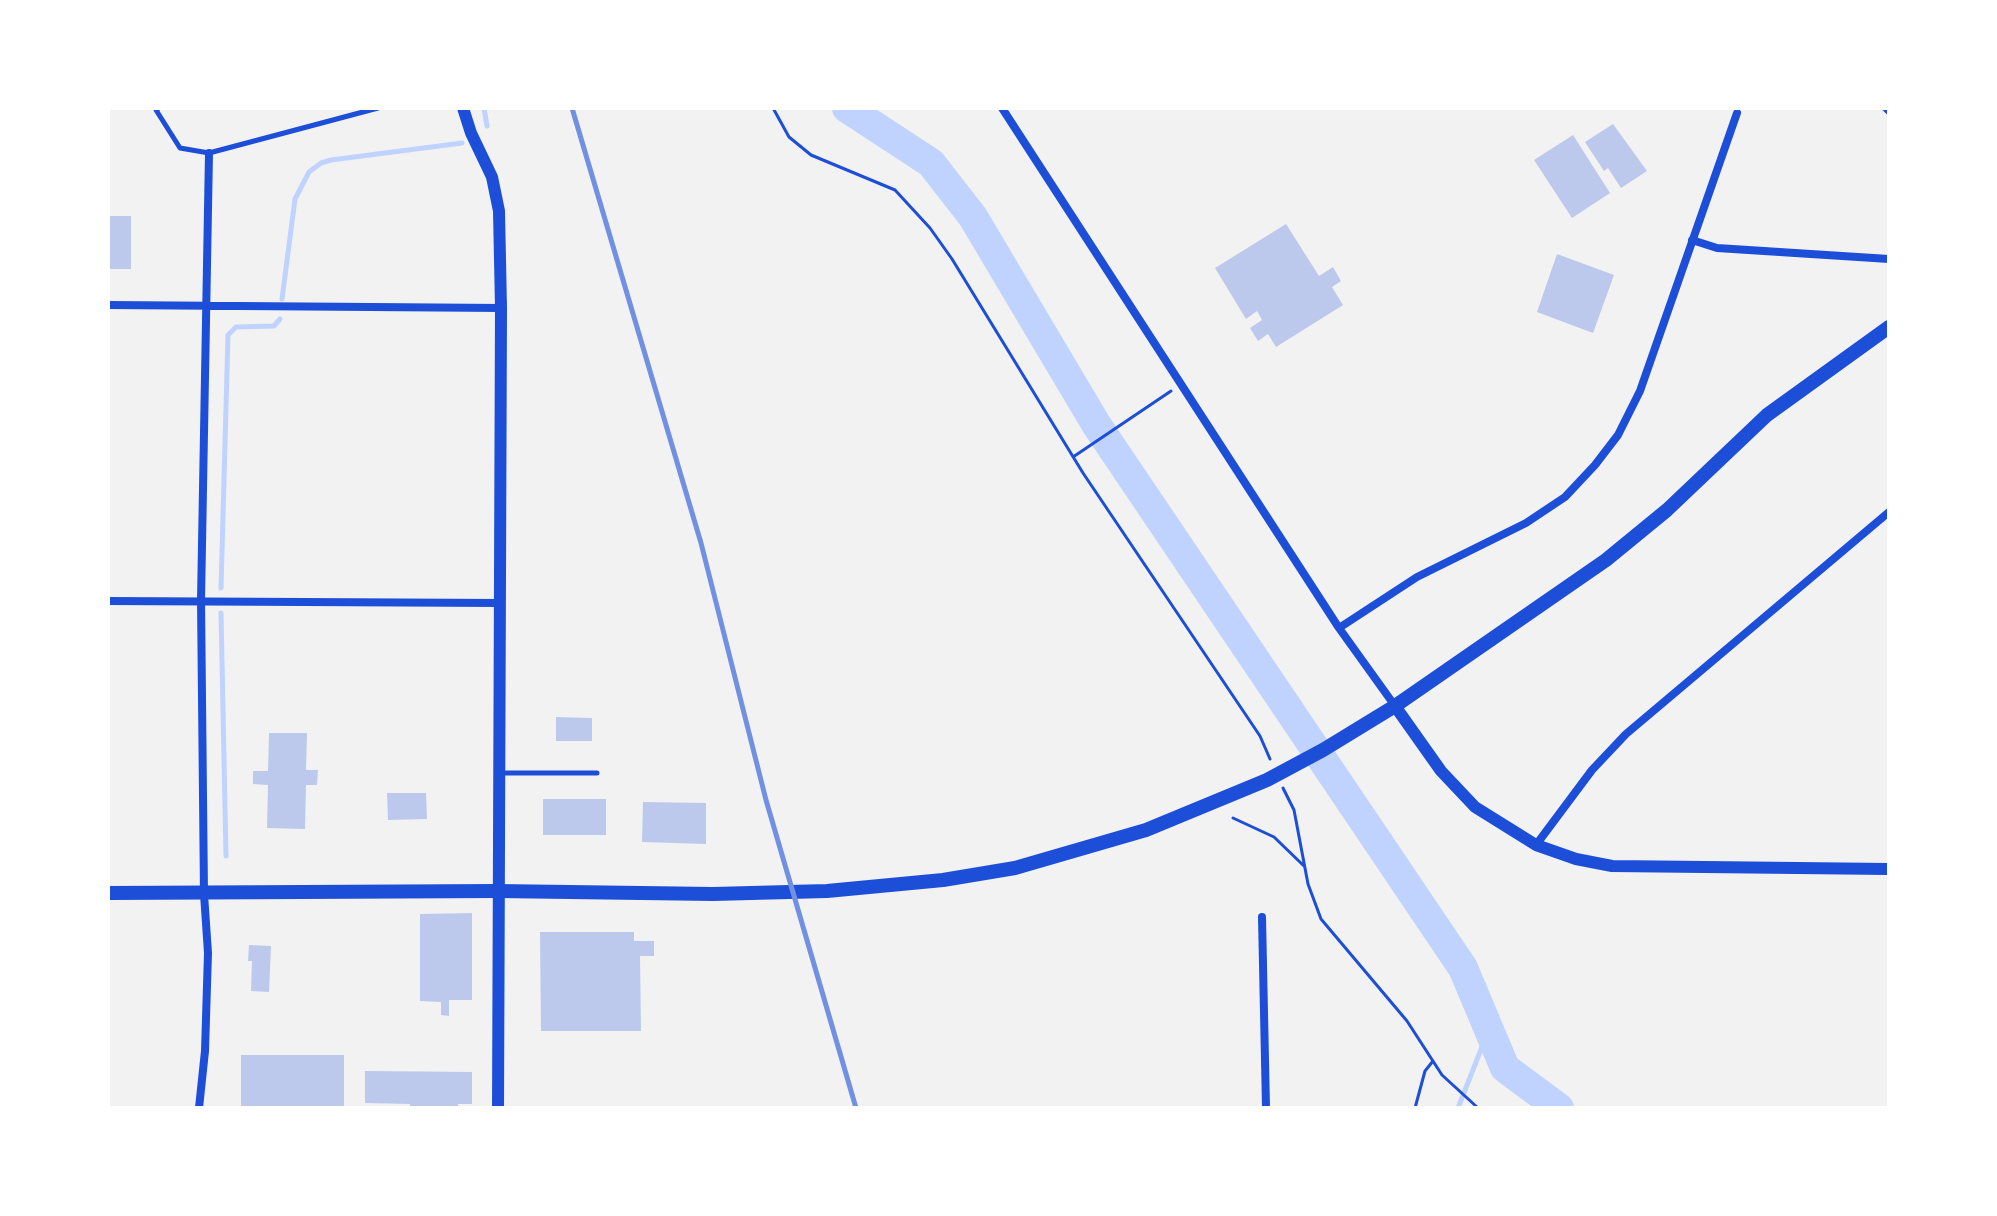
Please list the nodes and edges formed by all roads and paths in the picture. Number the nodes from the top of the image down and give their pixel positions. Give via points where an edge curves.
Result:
1 (159, 108) edge
2 (378, 108) edge
3 (463, 108) edge
4 (773, 108) edge
5 (1002, 108) edge
6 (1884, 108) edge
7 (1737, 111) edge
8 (1889, 113) edge
9 (209, 153) junction
10 (1692, 240) junction
11 (1889, 259) edge
12 (108, 305) edge
13 (208, 305) junction
14 (501, 308) junction
15 (1889, 327) edge
16 (1181, 384) junction
17 (1073, 457) junction
18 (1889, 512) edge
19 (201, 600) junction
20 (108, 601) edge
21 (499, 603) junction
22 (1339, 628) junction
23 (1395, 706) junction
24 (1271, 760) dead end
25 (498, 773) junction
26 (597, 773) dead end
27 (1282, 785) dead end
28 (1233, 818) dead end
29 (1536, 845) junction
30 (1304, 866) junction
31 (1889, 869) edge
32 (497, 891) junction
33 (108, 893) edge
34 (204, 894) junction
35 (1262, 917) dead end
36 (1433, 1061) junction
37 (199, 1108) edge
38 (498, 1108) edge
39 (1266, 1108) edge
40 (1415, 1108) edge
41 (1478, 1108) edge

1 - 9 lane via 180,148
2 - 9 lane
3 - 14 street via 492,177 499,211
4 - 17 path via 789,137 811,155 895,190 912,206 952,259
5 - 16 street
6 - 8 lane
7 - 10 street
9 - 13 street
10 - 11 street via 1717,248
10 - 22 street via 1640,391 1618,435 1595,465 1565,497 1526,523 1417,577
12 - 13 street
13 - 14 street
13 - 19 street
14 - 21 street
15 - 23 main road via 1767,415 1606,560
16 - 17 path
16 - 22 street
17 - 24 path
18 - 29 street via 1626,734
19 - 20 street
19 - 21 street
19 - 34 street
21 - 25 street
22 - 23 street
23 - 29 street via 1441,771 1475,807
23 - 32 main road via 1267,780 1146,830 1015,868 815,892
25 - 26 lane
25 - 32 street
27 - 30 path via 1294,810
28 - 30 path via 1274,837
29 - 31 street via 1612,866
30 - 36 path via 1321,919 1407,1021
32 - 34 main road
32 - 38 street
33 - 34 main road
34 - 37 street via 207,1010
35 - 39 street
36 - 40 path
36 - 41 path

